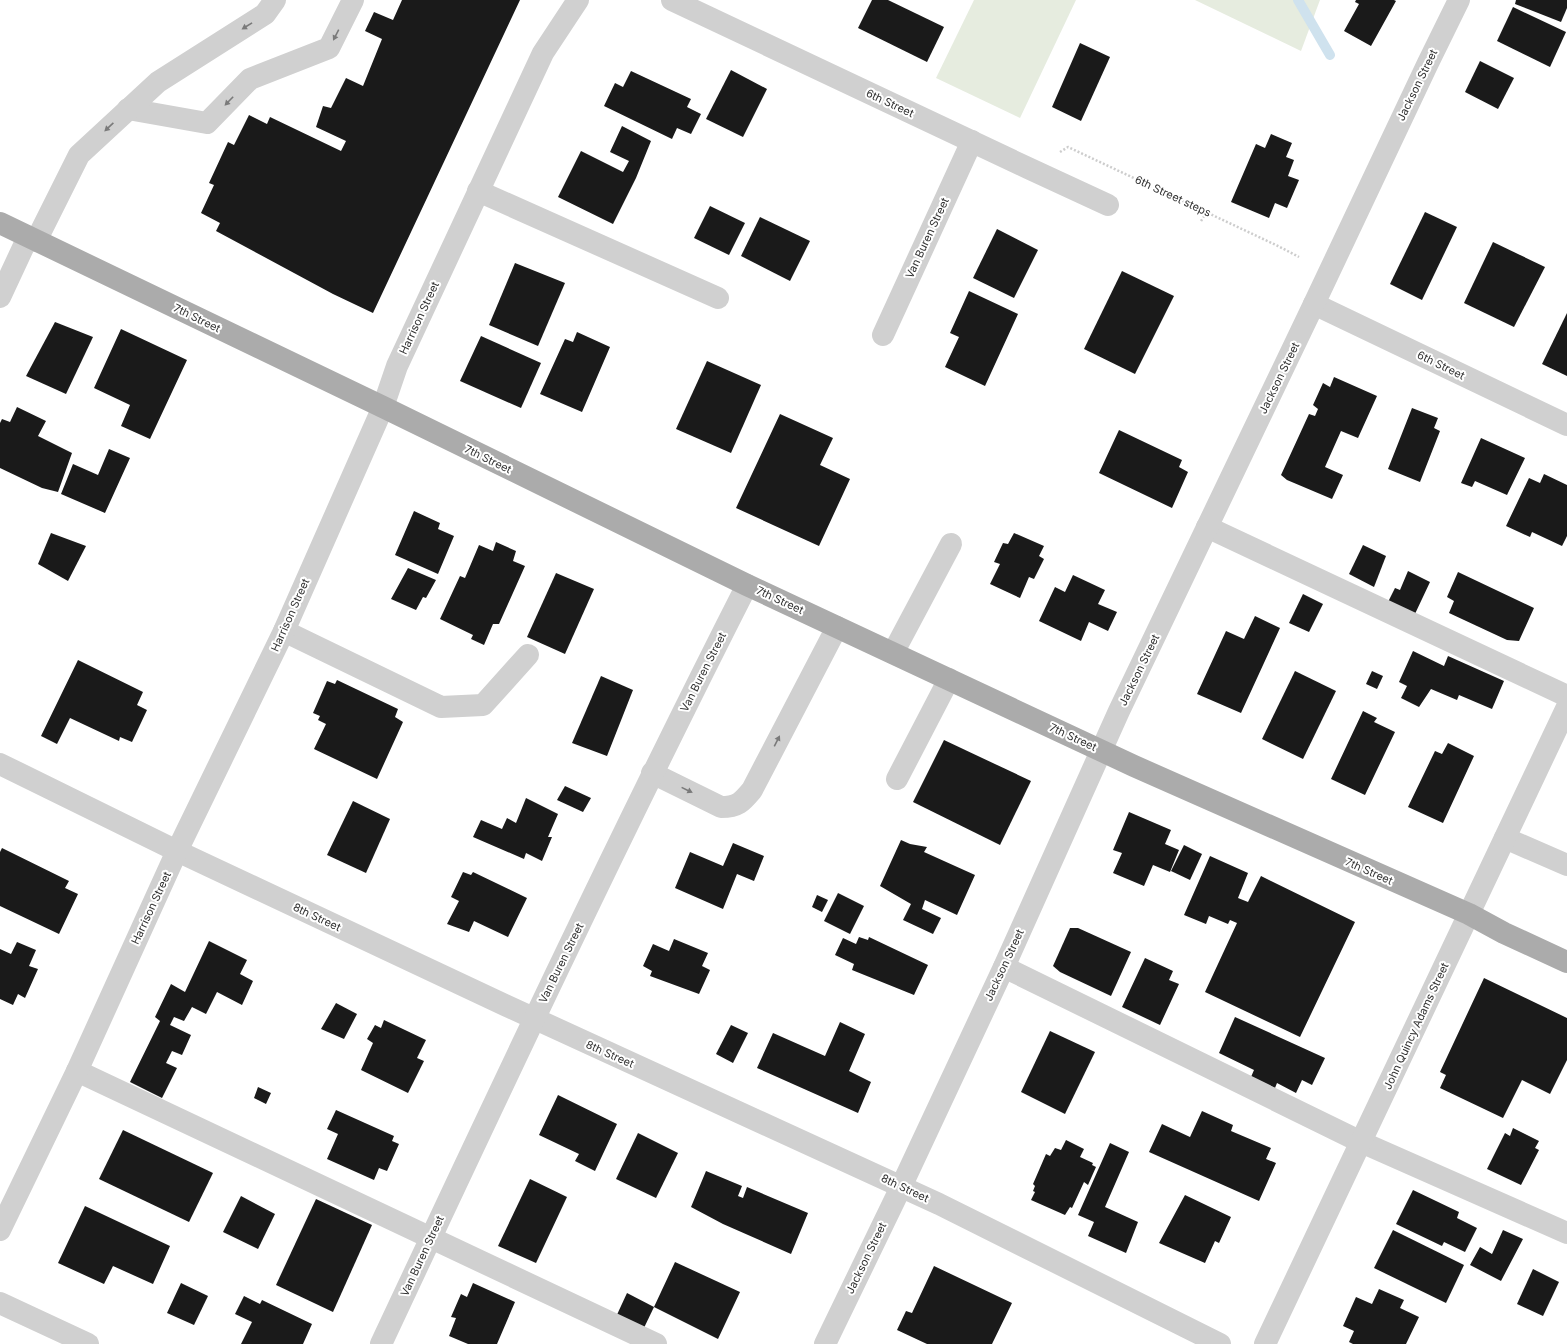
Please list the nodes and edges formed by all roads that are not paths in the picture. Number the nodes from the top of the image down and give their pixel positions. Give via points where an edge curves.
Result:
1 (275, 0) edge
2 (353, 0) edge
3 (578, 0) edge
4 (672, 0) edge
5 (1460, 0) edge
6 (128, 108) junction
7 (972, 142) junction
8 (478, 191) junction
9 (1108, 204) dead end
10 (0, 223) edge
11 (32, 239) junction
12 (0, 297) edge
13 (718, 298) dead end
14 (1314, 304) junction
15 (883, 335) dead end
16 (383, 407) junction
17 (1567, 425) edge
18 (1207, 527) junction
19 (951, 544) dead end
20 (747, 585) junction
21 (837, 627) junction
22 (284, 631) junction
23 (894, 653) junction
24 (528, 655) dead end
25 (949, 679) junction
26 (1567, 696) edge
27 (1567, 707) edge
28 (1101, 750) junction
29 (0, 764) edge
30 (652, 773) junction
31 (897, 779) dead end
32 (1505, 838) junction
33 (177, 851) junction
34 (1567, 866) edge
35 (1468, 914) junction
36 (1567, 962) edge
37 (1004, 967) junction
38 (534, 1019) junction
39 (77, 1071) junction
40 (1361, 1142) junction
41 (902, 1187) junction
42 (0, 1230) edge
43 (1567, 1233) edge
44 (430, 1238) junction
45 (0, 1303) edge
46 (88, 1344) edge
47 (381, 1344) edge
48 (656, 1344) edge
49 (825, 1344) edge
50 (1220, 1344) edge
51 (1265, 1344) edge

1 -> 6 street via 265,14 158,82
2 -> 6 street via 329,48 250,79 207,123
3 - 8 street, Harrison Street via 543,53
4 - 7 street, 6th Street
5 - 14 street, Jackson Street
6 -> 11 street via 79,155
7 - 9 street, 6th Street
7 - 15 street, Van Buren Street
8 - 13 street
8 - 16 street, Harrison Street via 397,366
10 - 11 main road, 7th Street
11 - 12 street
11 - 16 main road, 7th Street
14 - 17 street, 6th Street
14 - 18 street, Jackson Street
16 - 20 main road, 7th Street
16 - 22 street, Harrison Street
18 - 26 street
18 - 28 street, Jackson Street
19 - 23 street
20 - 21 main road, 7th Street
20 - 30 street, Van Buren Street
21 - 23 main road, 7th Street
30 -> 21 street via 721,807 731,807 742,802 752,790
22 - 24 street via 441,707 483,705
22 - 33 street, Harrison Street
23 - 25 main road, 7th Street
25 - 28 main road, 7th Street
25 - 31 street
27 - 32 street, John Quincy Adams Street
28 - 35 main road, 7th Street
28 - 37 street, Jackson Street
29 - 33 street, 8th Street
30 - 38 street, Van Buren Street
32 - 34 street
32 - 35 street, John Quincy Adams Street
33 - 38 street, 8th Street
33 - 39 street, Harrison Street
35 - 36 main road, 7th Street
35 - 40 street, John Quincy Adams Street
37 - 40 street
37 - 41 street, Jackson Street
38 - 41 street, 8th Street
38 - 44 street, Van Buren Street
39 - 42 street, Harrison Street
39 - 44 street
40 - 43 street
40 - 51 street, John Quincy Adams Street
41 - 49 street, Jackson Street
41 - 50 street, 8th Street
44 - 47 street, Van Buren Street
44 - 48 street
45 - 46 street

